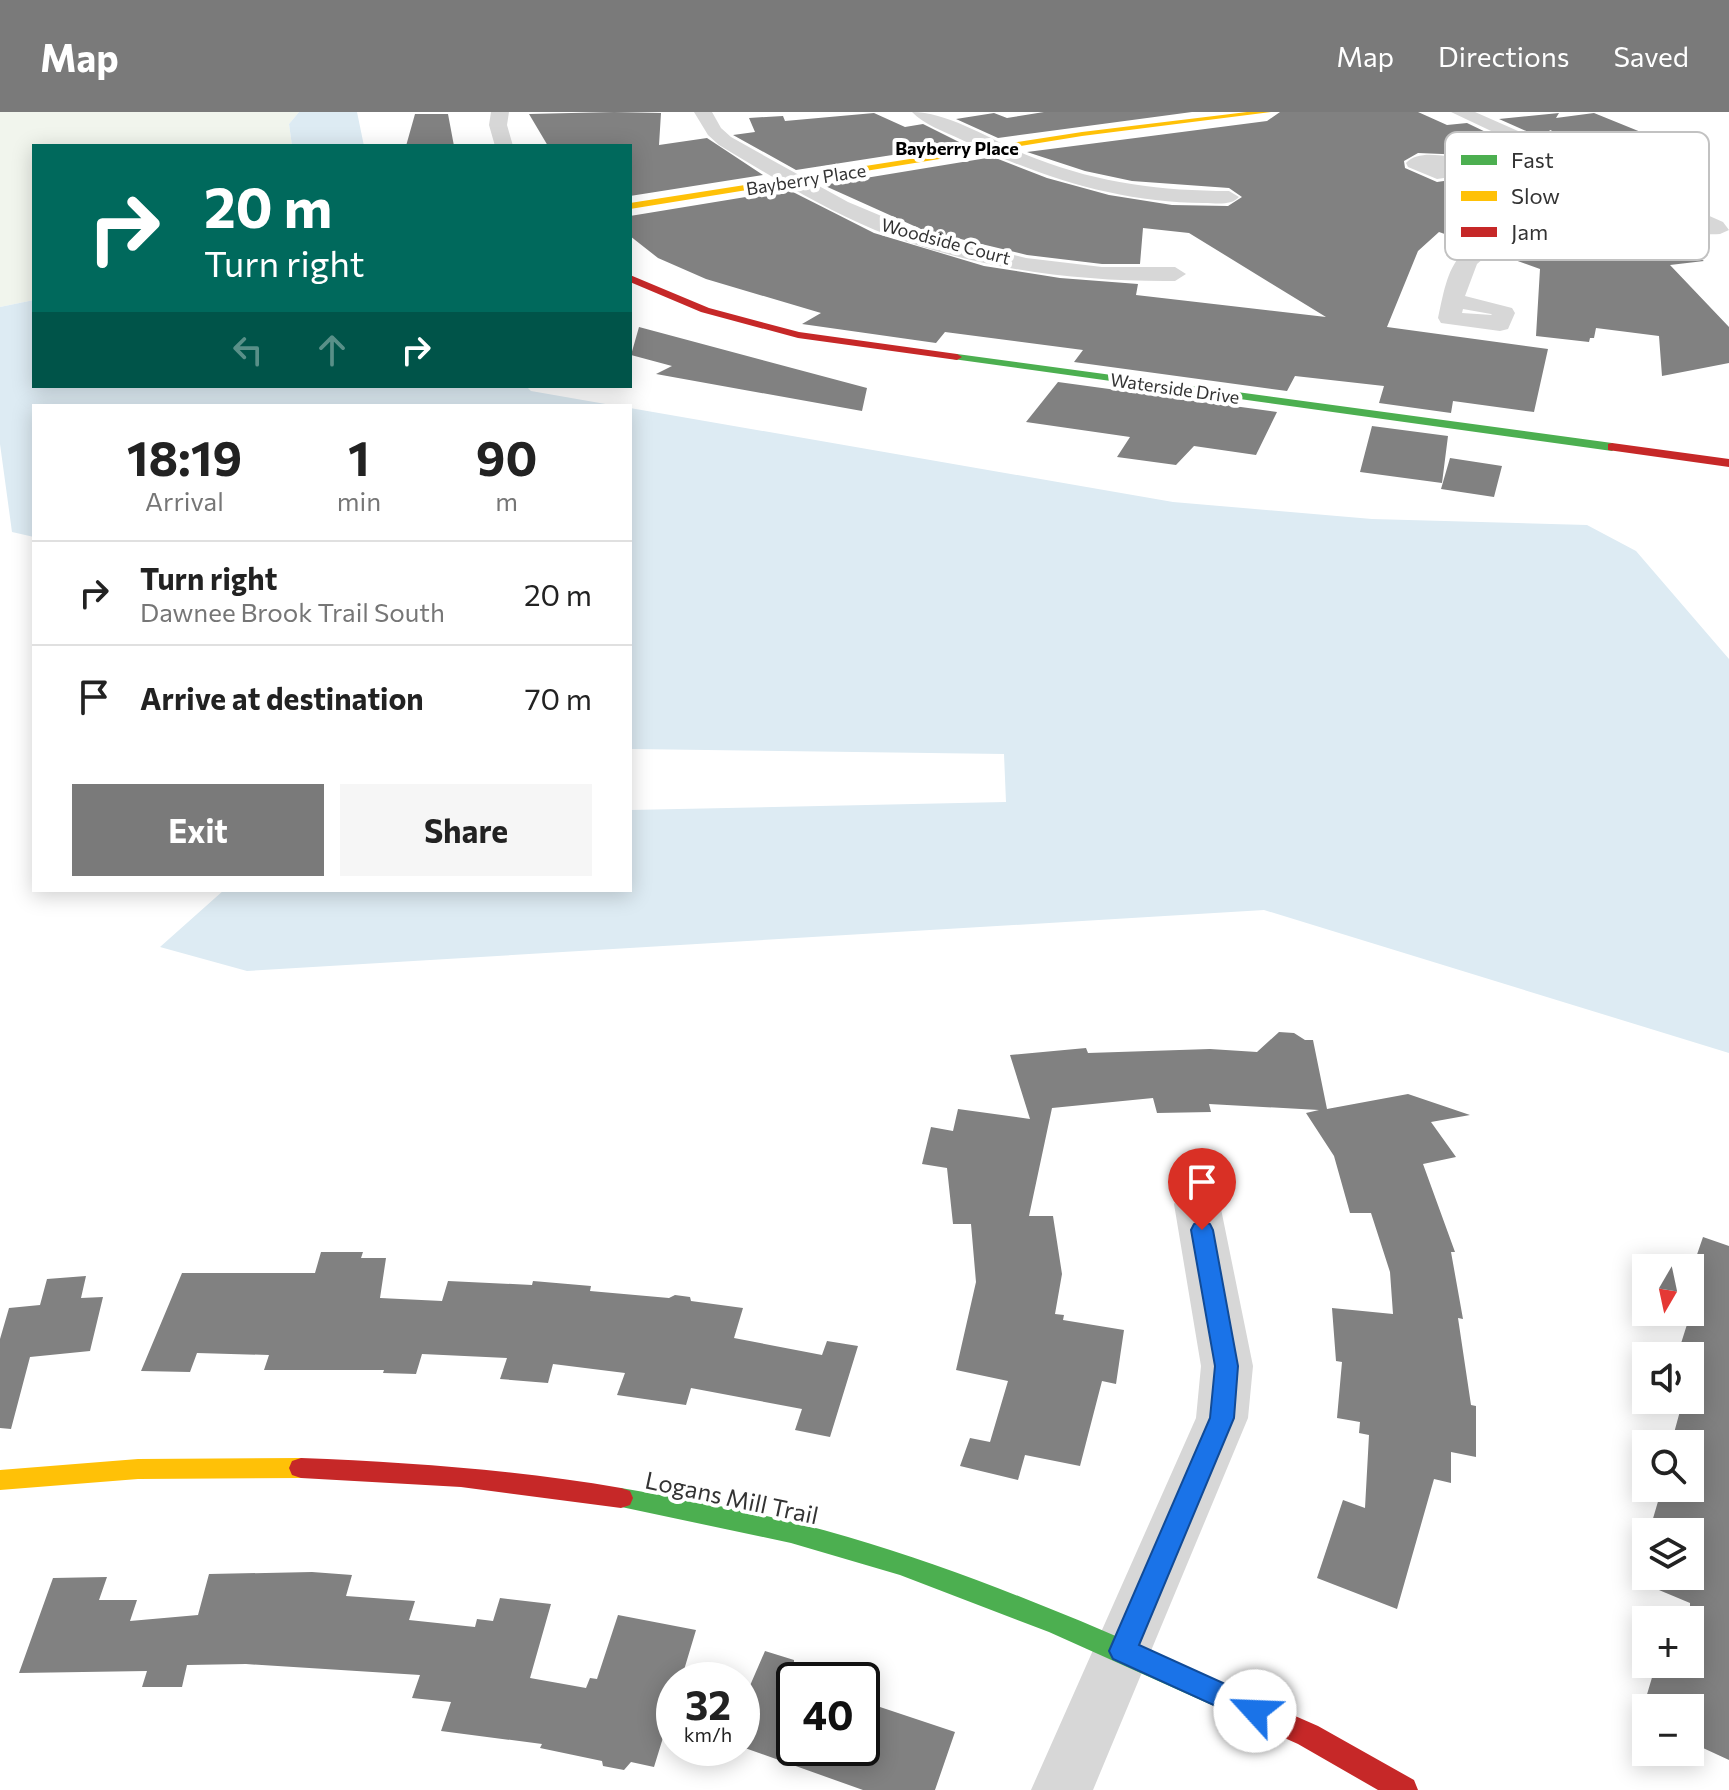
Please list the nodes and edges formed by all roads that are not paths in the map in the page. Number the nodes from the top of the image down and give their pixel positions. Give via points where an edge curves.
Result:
1 (500, 112) edge
2 (703, 112) edge
3 (921, 112) edge
4 (1267, 112) edge
5 (1460, 112) edge
6 (1506, 132) edge
7 (503, 144) edge
8 (996, 147) junction
9 (796, 181) junction
10 (1229, 197) dead end
11 (632, 206) edge
12 (1470, 260) edge
13 (1175, 274) dead end
14 (632, 279) edge
15 (1454, 300) dead end
16 (1729, 463) edge
17 (1197, 1204) dead end
18 (0, 1480) edge
19 (1123, 1651) junction
20 (1062, 1790) edge
21 (1404, 1790) edge

1 - 7 street
2 - 9 street, Woodside Court via 725,141
3 - 8 street
4 - 8 street, Bayberry Place
5 - 6 street
8 - 9 street, Bayberry Place
8 - 10 street via 1092,186 1165,197
9 - 11 street, Bayberry Place
9 - 13 street, Woodside Court via 885,226 946,245 1066,269
12 - 15 street
14 - 16 street, Waterside Drive via 705,310 812,337
17 - 19 street via 1227,1366 1222,1418
18 - 19 street, Logans Mill Trail via 138,1469 257,1467 363,1470 559,1487 846,1547
19 - 20 street
19 - 21 street, Logans Mill Trail via 1308,1735

